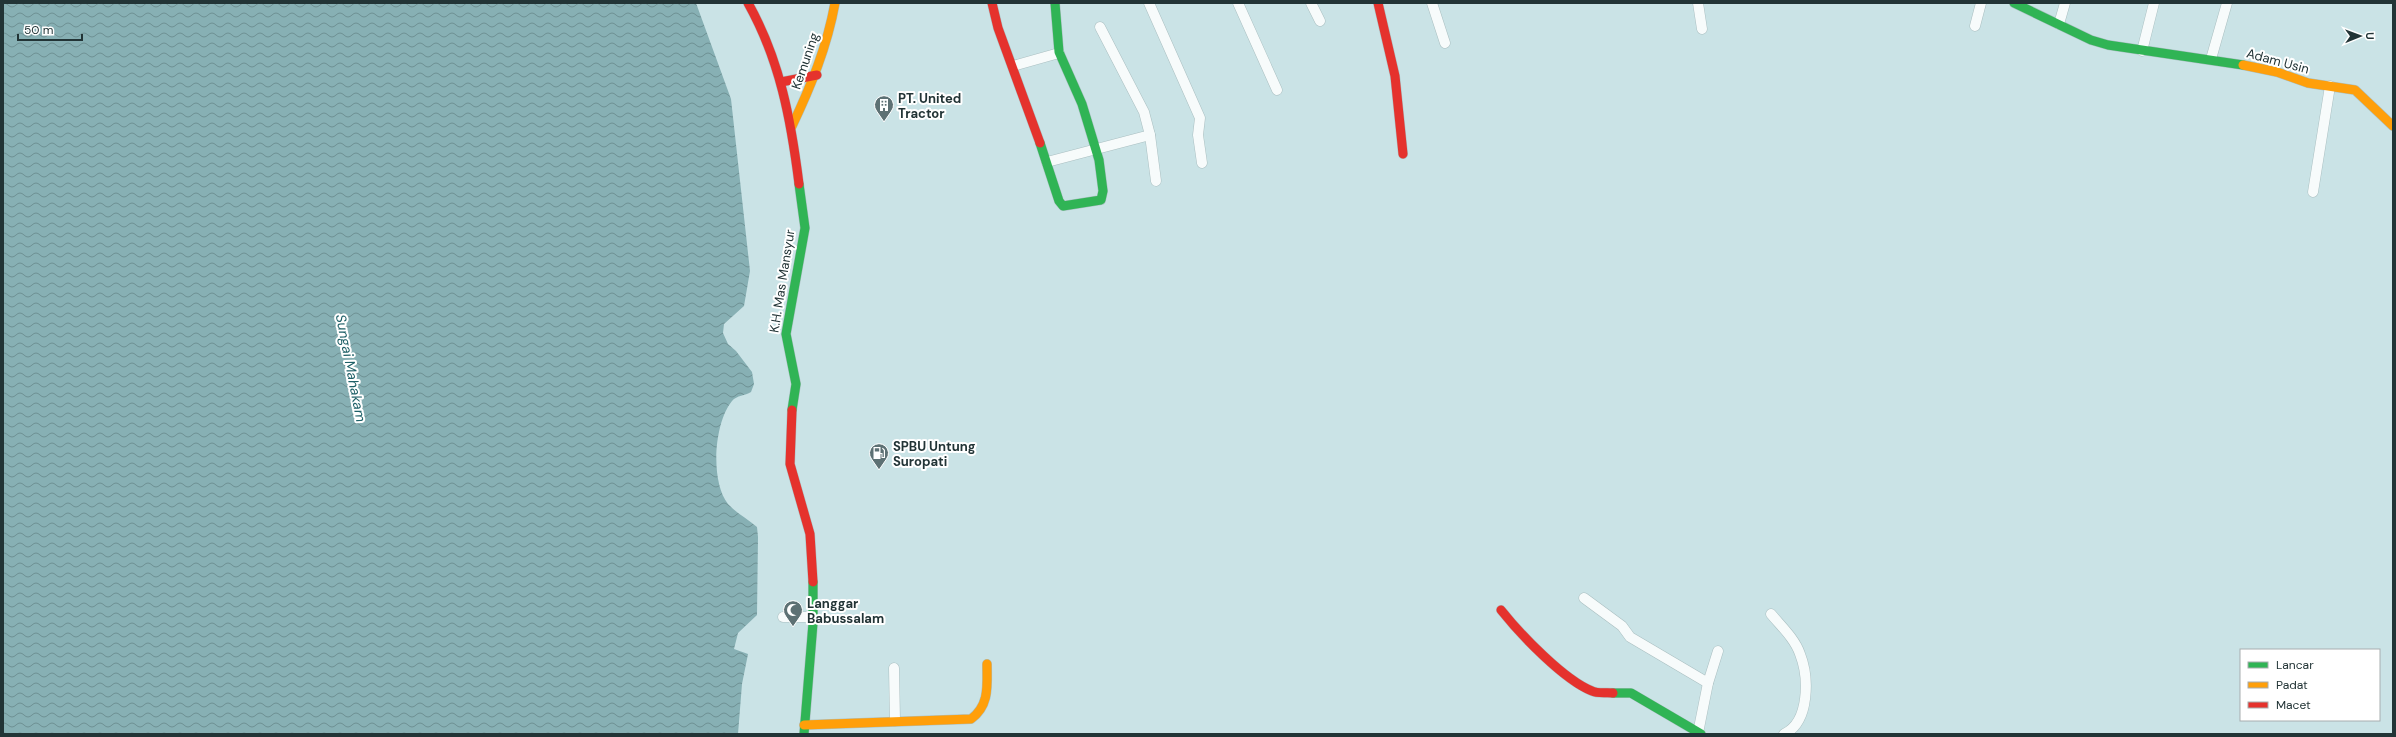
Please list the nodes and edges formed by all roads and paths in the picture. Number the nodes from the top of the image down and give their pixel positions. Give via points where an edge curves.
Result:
1 (748, 3) edge
2 (835, 3) edge
3 (992, 3) edge
4 (1054, 3) edge
5 (1149, 3) edge
6 (1238, 3) edge
7 (1311, 3) edge
8 (1378, 3) edge
9 (1432, 3) edge
10 (1698, 3) edge
11 (1981, 3) edge
12 (2014, 3) edge
13 (2065, 3) edge
14 (2154, 3) edge
15 (2228, 3) edge
16 (1320, 21) dead end
17 (2059, 24) junction
18 (1975, 26) dead end
19 (1100, 28) dead end
20 (1702, 29) dead end
21 (1445, 43) dead end
22 (2142, 51) junction
23 (1060, 53) junction
24 (2212, 59) junction
25 (1013, 66) junction
26 (817, 75) junction
27 (781, 82) junction
28 (2330, 86) junction
29 (1277, 90) dead end
30 (792, 126) junction
31 (2393, 126) edge
32 (1150, 135) junction
33 (1097, 148) junction
34 (1403, 154) dead end
35 (1047, 162) junction
36 (1202, 162) dead end
37 (1156, 181) dead end
38 (2313, 192) dead end
39 (1584, 598) dead end
40 (1501, 610) dead end
41 (1771, 614) dead end
42 (783, 617) dead end
43 (813, 617) junction
44 (1718, 651) dead end
45 (987, 664) dead end
46 (894, 668) dead end
47 (1708, 683) junction
48 (895, 721) junction
49 (804, 729) edge
50 (1699, 734) edge
51 (1784, 734) edge

1 - 27 street, K.H. Mas Mansyur via 761,26 776,62
2 - 26 street, Kemuning
3 - 25 street via 998,28
4 - 23 street via 1055,32
5 - 36 street via 1200,118 1198,135
6 - 29 street
7 - 16 street
8 - 34 street via 1395,76
9 - 21 street
10 - 20 street
11 - 18 street
12 - 17 street, Adam Usin
13 - 17 street
14 - 22 street
15 - 24 street
17 - 22 street, Adam Usin via 2091,40
19 - 32 street via 1144,112
22 - 24 street, Adam Usin
23 - 25 street
23 - 33 street
24 - 28 street, Adam Usin
25 - 35 street
26 - 27 street
26 - 30 street, Kemuning
27 - 30 street, K.H. Mas Mansyur
28 - 31 street, Adam Usin via 2359,92
28 - 38 street
30 - 43 street, K.H. Mas Mansyur via 804,228 786,334 796,384 790,420 790,464 813,548
32 - 33 street
32 - 37 street
33 - 35 street
33 - 35 street via 1102,175 1101,200 1063,206 1059,201
39 - 47 street via 1622,626 1630,637
40 - 50 street via 1520,634 1579,685 1594,692 1631,693
41 - 51 street via 1800,652 1804,669 1806,692 1801,715 1794,730
42 - 43 street
43 - 49 street, K.H. Mas Mansyur
44 - 47 street
45 - 48 street via 987,698 981,713 971,719 957,721
46 - 48 street
47 - 50 street
48 - 49 street

